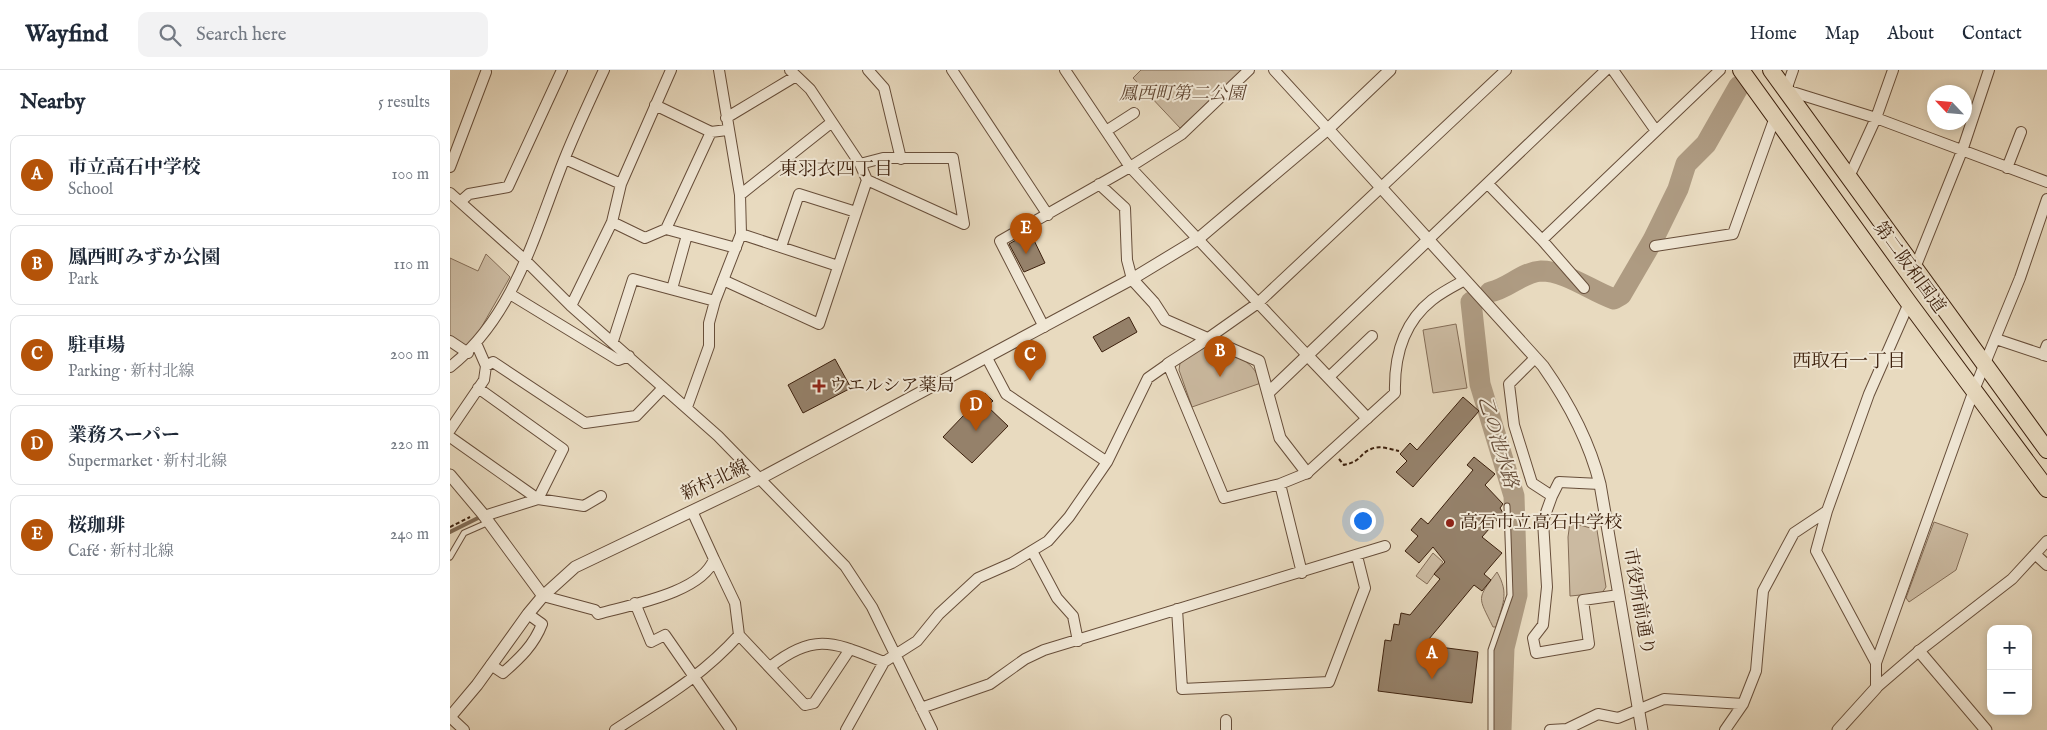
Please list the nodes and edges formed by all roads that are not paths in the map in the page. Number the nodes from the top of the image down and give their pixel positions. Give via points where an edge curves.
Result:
1 (562, 70) edge
2 (604, 70) edge
3 (672, 70) edge
4 (719, 70) edge
5 (868, 70) edge
6 (952, 70) edge
7 (1065, 70) edge
8 (1249, 70) edge
9 (1274, 70) edge
10 (1390, 70) edge
11 (1506, 70) edge
12 (1606, 70) edge
13 (1614, 70) edge
14 (1720, 70) edge
15 (1741, 70) edge
16 (1771, 70) edge
17 (1793, 70) edge
18 (1893, 70) edge
19 (1990, 70) edge
20 (486, 72) dead end
21 (793, 73) edge
22 (1786, 90) junction
23 (655, 105) junction
24 (1134, 113) dead end
25 (1775, 117) junction
26 (726, 118) junction
27 (1876, 118) junction
28 (832, 122) junction
29 (727, 130) junction
30 (1328, 130) junction
31 (1106, 131) junction
32 (1656, 131) junction
33 (711, 132) junction
34 (2021, 132) dead end
35 (1962, 151) junction
36 (564, 158) junction
37 (901, 159) junction
38 (860, 164) junction
39 (450, 167) edge
40 (1130, 167) junction
41 (2007, 168) junction
42 (1850, 177) junction
43 (867, 180) junction
44 (2047, 182) edge
45 (621, 184) junction
46 (1098, 184) junction
47 (1488, 184) junction
48 (1382, 187) junction
49 (450, 193) edge
50 (740, 195) junction
51 (2047, 198) edge
52 (460, 202) junction
53 (856, 212) junction
54 (1048, 215) junction
55 (612, 222) junction
56 (666, 229) junction
57 (741, 234) junction
58 (687, 235) junction
59 (1198, 239) junction
60 (1428, 240) junction
61 (1542, 240) junction
62 (1655, 246) dead end
63 (781, 247) junction
64 (736, 248) junction
65 (525, 260) junction
66 (838, 266) junction
67 (1915, 268) junction
68 (1132, 279) junction
69 (723, 280) junction
70 (1465, 280) junction
71 (1584, 288) dead end
72 (672, 289) junction
73 (510, 294) junction
74 (714, 301) junction
75 (1258, 303) junction
76 (1909, 303) junction
77 (571, 306) junction
78 (1042, 328) junction
79 (1372, 336) dead end
80 (1206, 339) junction
81 (1996, 339) junction
82 (450, 341) edge
83 (613, 342) junction
84 (476, 343) junction
85 (2046, 352) edge
86 (468, 353) junction
87 (1307, 355) junction
88 (629, 356) junction
89 (987, 358) junction
90 (1535, 358) junction
91 (1168, 364) junction
92 (1986, 365) junction
93 (486, 366) junction
94 (450, 367) edge
95 (1328, 377) junction
96 (478, 388) junction
97 (664, 388) junction
98 (1974, 390) junction
99 (1268, 392) junction
100 (686, 407) junction
101 (1367, 418) junction
102 (450, 430) edge
103 (450, 437) edge
104 (2047, 450) edge
105 (1107, 462) junction
106 (1308, 473) junction
107 (450, 475) edge
108 (759, 479) junction
109 (1280, 484) junction
110 (1600, 484) junction
111 (2047, 489) edge
112 (601, 496) dead end
113 (1552, 496) junction
114 (538, 499) junction
115 (1507, 506) dead end
116 (692, 511) junction
117 (1827, 511) junction
118 (484, 517) junction
119 (2047, 541) edge
120 (1385, 546) dead end
121 (1032, 551) junction
122 (2035, 554) junction
123 (1357, 556) junction
124 (450, 557) edge
125 (714, 559) junction
126 (2047, 565) edge
127 (1302, 573) junction
128 (1619, 595) junction
129 (544, 596) junction
130 (635, 603) junction
131 (1176, 609) junction
132 (528, 614) junction
133 (739, 635) junction
134 (1078, 641) junction
135 (850, 649) junction
136 (1919, 651) junction
137 (896, 655) junction
138 (884, 662) junction
139 (1876, 663) junction
140 (492, 664) junction
141 (770, 667) junction
142 (694, 679) junction
143 (1876, 688) junction
144 (1743, 704) junction
145 (921, 708) junction
146 (1638, 709) junction
147 (450, 717) edge
148 (464, 730) edge
149 (615, 730) edge
150 (732, 730) edge
151 (846, 730) edge
152 (932, 730) edge
153 (1491, 730) edge
154 (1550, 730) edge
155 (1642, 730) edge
156 (1725, 730) edge
157 (1838, 730) edge
158 (1986, 730) edge

1 - 52 street via 508,187 469,194
2 - 36 street
3 - 23 street
4 - 26 street
5 - 37 street via 884,88
6 - 54 street
7 - 31 street
8 - 40 street via 1182,134
9 - 30 street
10 - 30 street, 新村北線
11 - 48 street
12 - 47 street
13 - 32 street
14 - 32 street
15 - 25 highway, 第二阪和国道
16 - 22 highway, 第二阪和国道
17 - 22 street
18 - 27 street
19 - 35 street
20 - 39 street
21 - 26 street
21 - 28 street via 810,89
22 - 27 street
22 - 42 highway, 第二阪和国道
23 - 33 street
23 - 45 street
24 - 31 street
25 - 62 street via 1733,234
25 - 76 highway, 第二阪和国道
26 - 29 street
27 - 35 street
27 - 42 street
28 - 38 street
28 - 50 street
29 - 33 street
29 - 50 street
30 - 48 street, 市役所前通り
30 - 59 street, 新村北線
31 - 40 street
32 - 61 street
33 - 56 street
34 - 41 street
35 - 41 street
35 - 67 street
36 - 45 street
36 - 65 street
37 - 38 street via 883,158
37 - 43 street via 953,158 964,224
38 - 43 street
40 - 46 street
40 - 59 street
41 - 44 street
42 - 67 highway, 第二阪和国道
43 - 53 street
45 - 55 street
46 - 54 street
46 - 68 street via 1125,208 1127,260
47 - 60 street
47 - 61 street
48 - 60 street, 市役所前通り
48 - 75 street
49 - 52 street
50 - 57 street
51 - 81 street
52 - 65 street
53 - 63 street via 799,194
53 - 66 street
54 - 78 street via 1000,241
55 - 56 street via 645,238
55 - 77 street
56 - 58 street
57 - 63 street
57 - 64 street
58 - 64 street
58 - 72 street
59 - 68 street, 新村北線
59 - 75 street
60 - 70 street, 市役所前通り
60 - 87 street
61 - 71 street
63 - 66 street
64 - 69 street
65 - 73 street
65 - 77 street
66 - 69 street via 820,324
67 - 92 highway, 第二阪和国道
68 - 78 street, 新村北線
68 - 80 street via 1165,320
69 - 74 street
70 - 90 street, 市役所前通り
70 - 101 street via 1431,300 1410,326 1398,348 1395,393
72 - 74 street
72 - 83 street via 633,279
73 - 84 street
73 - 88 street via 618,360
74 - 100 street via 709,322 709,346
75 - 80 street
75 - 87 street
76 - 98 highway, 第二阪和国道
76 - 117 street via 1869,394
77 - 83 street
78 - 89 street, 新村北線
79 - 95 street
80 - 91 street
80 - 99 street via 1259,361
81 - 85 street
81 - 92 street
82 - 86 street
83 - 88 street
84 - 86 street
84 - 93 street
86 - 94 street
87 - 95 street
87 - 99 street
88 - 97 street
89 - 105 street via 1006,394
89 - 108 street, 新村北線
90 - 110 street, 市役所前通り via 1567,400 1594,460
90 - 113 street via 1509,384 1514,425 1532,482
91 - 105 street via 1148,378
91 - 109 street via 1224,498
92 - 98 street
92 - 104 highway, 第二阪和国道
93 - 96 street via 484,380
93 - 97 street via 493,362 585,423 636,416
95 - 101 street
96 - 102 street
96 - 114 street via 563,449
97 - 100 street
98 - 111 highway, 第二阪和国道
98 - 139 street
99 - 106 street via 1280,438
100 - 108 street
101 - 106 street
103 - 114 street
105 - 121 street via 1070,517 1048,541
106 - 109 street
107 - 118 street
108 - 116 street, 新村北線
108 - 137 street via 845,566 872,607
109 - 127 street
110 - 113 street via 1558,482
110 - 128 street, 市役所前通り
112 - 114 street via 584,506
113 - 128 street via 1543,521 1547,587 1543,625 1533,638 1536,653 1589,644 1583,600
114 - 118 street
115 - 153 lane via 1510,595 1491,650
116 - 125 street
116 - 129 street, 新村北線 via 575,567
117 - 139 street via 1816,551
117 - 144 street via 1794,533 1762,591 1756,671
118 - 124 lane via 464,533
118 - 129 street
119 - 122 street
120 - 123 street
121 - 134 street via 1057,598 1072,616
121 - 137 street via 978,578 939,614 917,641
122 - 126 street
122 - 136 street via 2012,579
123 - 127 street
123 - 131 street via 1365,588 1328,682 1182,689
125 - 130 street via 712,565 691,584
125 - 133 street via 735,603
127 - 131 street
128 - 146 street, 市役所前通り
129 - 130 street via 595,610 598,614
129 - 132 street, 新村北線
130 - 142 street via 651,642 665,635
131 - 134 street
132 - 140 street, 新村北線
132 - 140 street via 542,624 525,653 503,673
133 - 141 street
133 - 142 street
134 - 145 street via 1044,650 990,684
135 - 138 street
135 - 141 street via 828,643 809,643 786,654
135 - 141 street via 814,703 805,705
136 - 143 street
136 - 158 street
137 - 138 street
137 - 145 street
138 - 151 street
139 - 143 street
140 - 147 street, 新村北線
142 - 149 street
142 - 150 street
143 - 157 street
144 - 146 street via 1664,699
144 - 156 street
145 - 152 street
146 - 154 street via 1618,718 1598,714 1566,729
146 - 155 street, 市役所前通り
147 - 148 street

